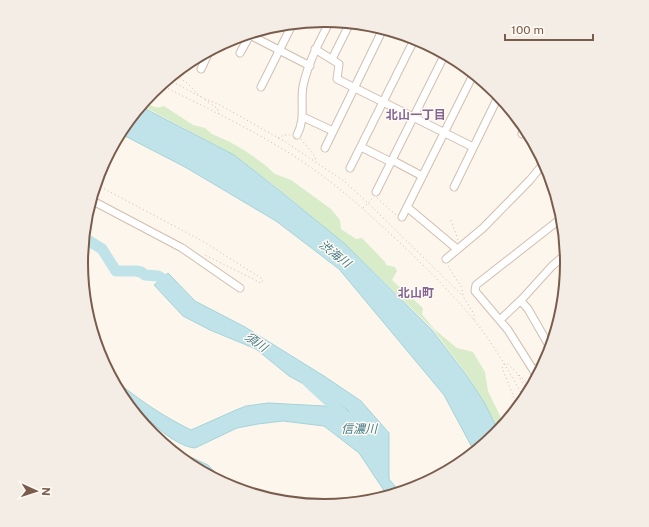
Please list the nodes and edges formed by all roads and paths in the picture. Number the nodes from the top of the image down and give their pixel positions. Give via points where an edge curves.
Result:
1 (327, 27) edge
2 (347, 28) edge
3 (290, 30) edge
4 (381, 34) edge
5 (255, 38) edge
6 (247, 40) edge
7 (412, 44) edge
8 (315, 49) junction
9 (280, 50) junction
10 (240, 53) dead end
11 (206, 59) edge
12 (332, 59) junction
13 (443, 59) edge
14 (310, 66) junction
15 (201, 69) dead end
16 (179, 78) edge
17 (471, 79) edge
18 (173, 82) edge
19 (261, 87) dead end
20 (167, 88) edge
21 (354, 88) junction
22 (203, 98) junction
23 (496, 101) edge
24 (383, 102) junction
25 (219, 115) junction
26 (303, 117) junction
27 (414, 117) junction
28 (333, 131) junction
29 (444, 133) junction
30 (297, 135) junction
31 (278, 138) junction
32 (361, 147) junction
33 (473, 147) junction
34 (325, 148) dead end
35 (391, 161) junction
36 (316, 162) junction
37 (541, 167) edge
38 (350, 168) dead end
39 (422, 176) junction
40 (101, 187) edge
41 (454, 187) dead end
42 (376, 192) dead end
43 (96, 203) edge
44 (368, 203) junction
45 (407, 207) junction
46 (363, 208) junction
47 (402, 217) joint
48 (451, 220) dead end
49 (557, 222) edge
50 (459, 247) junction
51 (200, 253) dead end
52 (446, 259) joint
53 (561, 259) edge
54 (240, 288) dead end
55 (464, 296) junction
56 (520, 301) junction
57 (474, 320) junction
58 (500, 320) junction
59 (547, 342) edge
60 (504, 364) junction
61 (534, 373) edge
62 (518, 374) junction
63 (528, 384) edge
64 (526, 388) edge
65 (522, 394) edge
66 (516, 402) edge

1 - 8 street
2 - 12 street
3 - 9 street
4 - 21 street
5 - 9 street
6 - 10 street
7 - 24 street
8 - 12 street
8 - 14 street
9 - 14 street
9 - 19 street
11 - 15 street
12 - 21 street via 339,64 337,79
13 - 27 street
14 - 26 street via 303,91
16 - 22 path
17 - 29 street
18 - 22 path
20 - 25 path
21 - 24 street
21 - 28 street
22 - 25 path via 217,108
22 - 31 path
23 - 33 street
24 - 27 street
24 - 32 street
25 - 46 path via 299,159 335,184
26 - 28 street
26 - 30 street
27 - 29 street
27 - 35 street
28 - 34 street
29 - 33 street
29 - 39 street
30 - 31 path via 284,135
30 - 36 path via 314,154
31 - 36 path
32 - 35 street
32 - 38 street
33 - 41 street
35 - 39 street
35 - 42 street
36 - 44 path via 344,181
37 - 50 street via 483,228
39 - 45 street
40 - 51 path via 216,248 263,281 261,283
43 - 54 street via 182,248
44 - 46 path
44 - 47 path via 375,196 400,219
44 - 55 path
45 - 47 street
45 - 50 street
46 - 57 path via 434,276
48 - 50 path
49 - 58 street via 476,285 475,291
50 - 52 street
52 - 55 path
53 - 56 street
55 - 57 path via 474,314
56 - 58 street
56 - 59 street via 528,309
57 - 60 path
58 - 61 street
60 - 62 path via 508,364
60 - 65 path
60 - 66 path via 502,368
62 - 63 path
62 - 64 path

